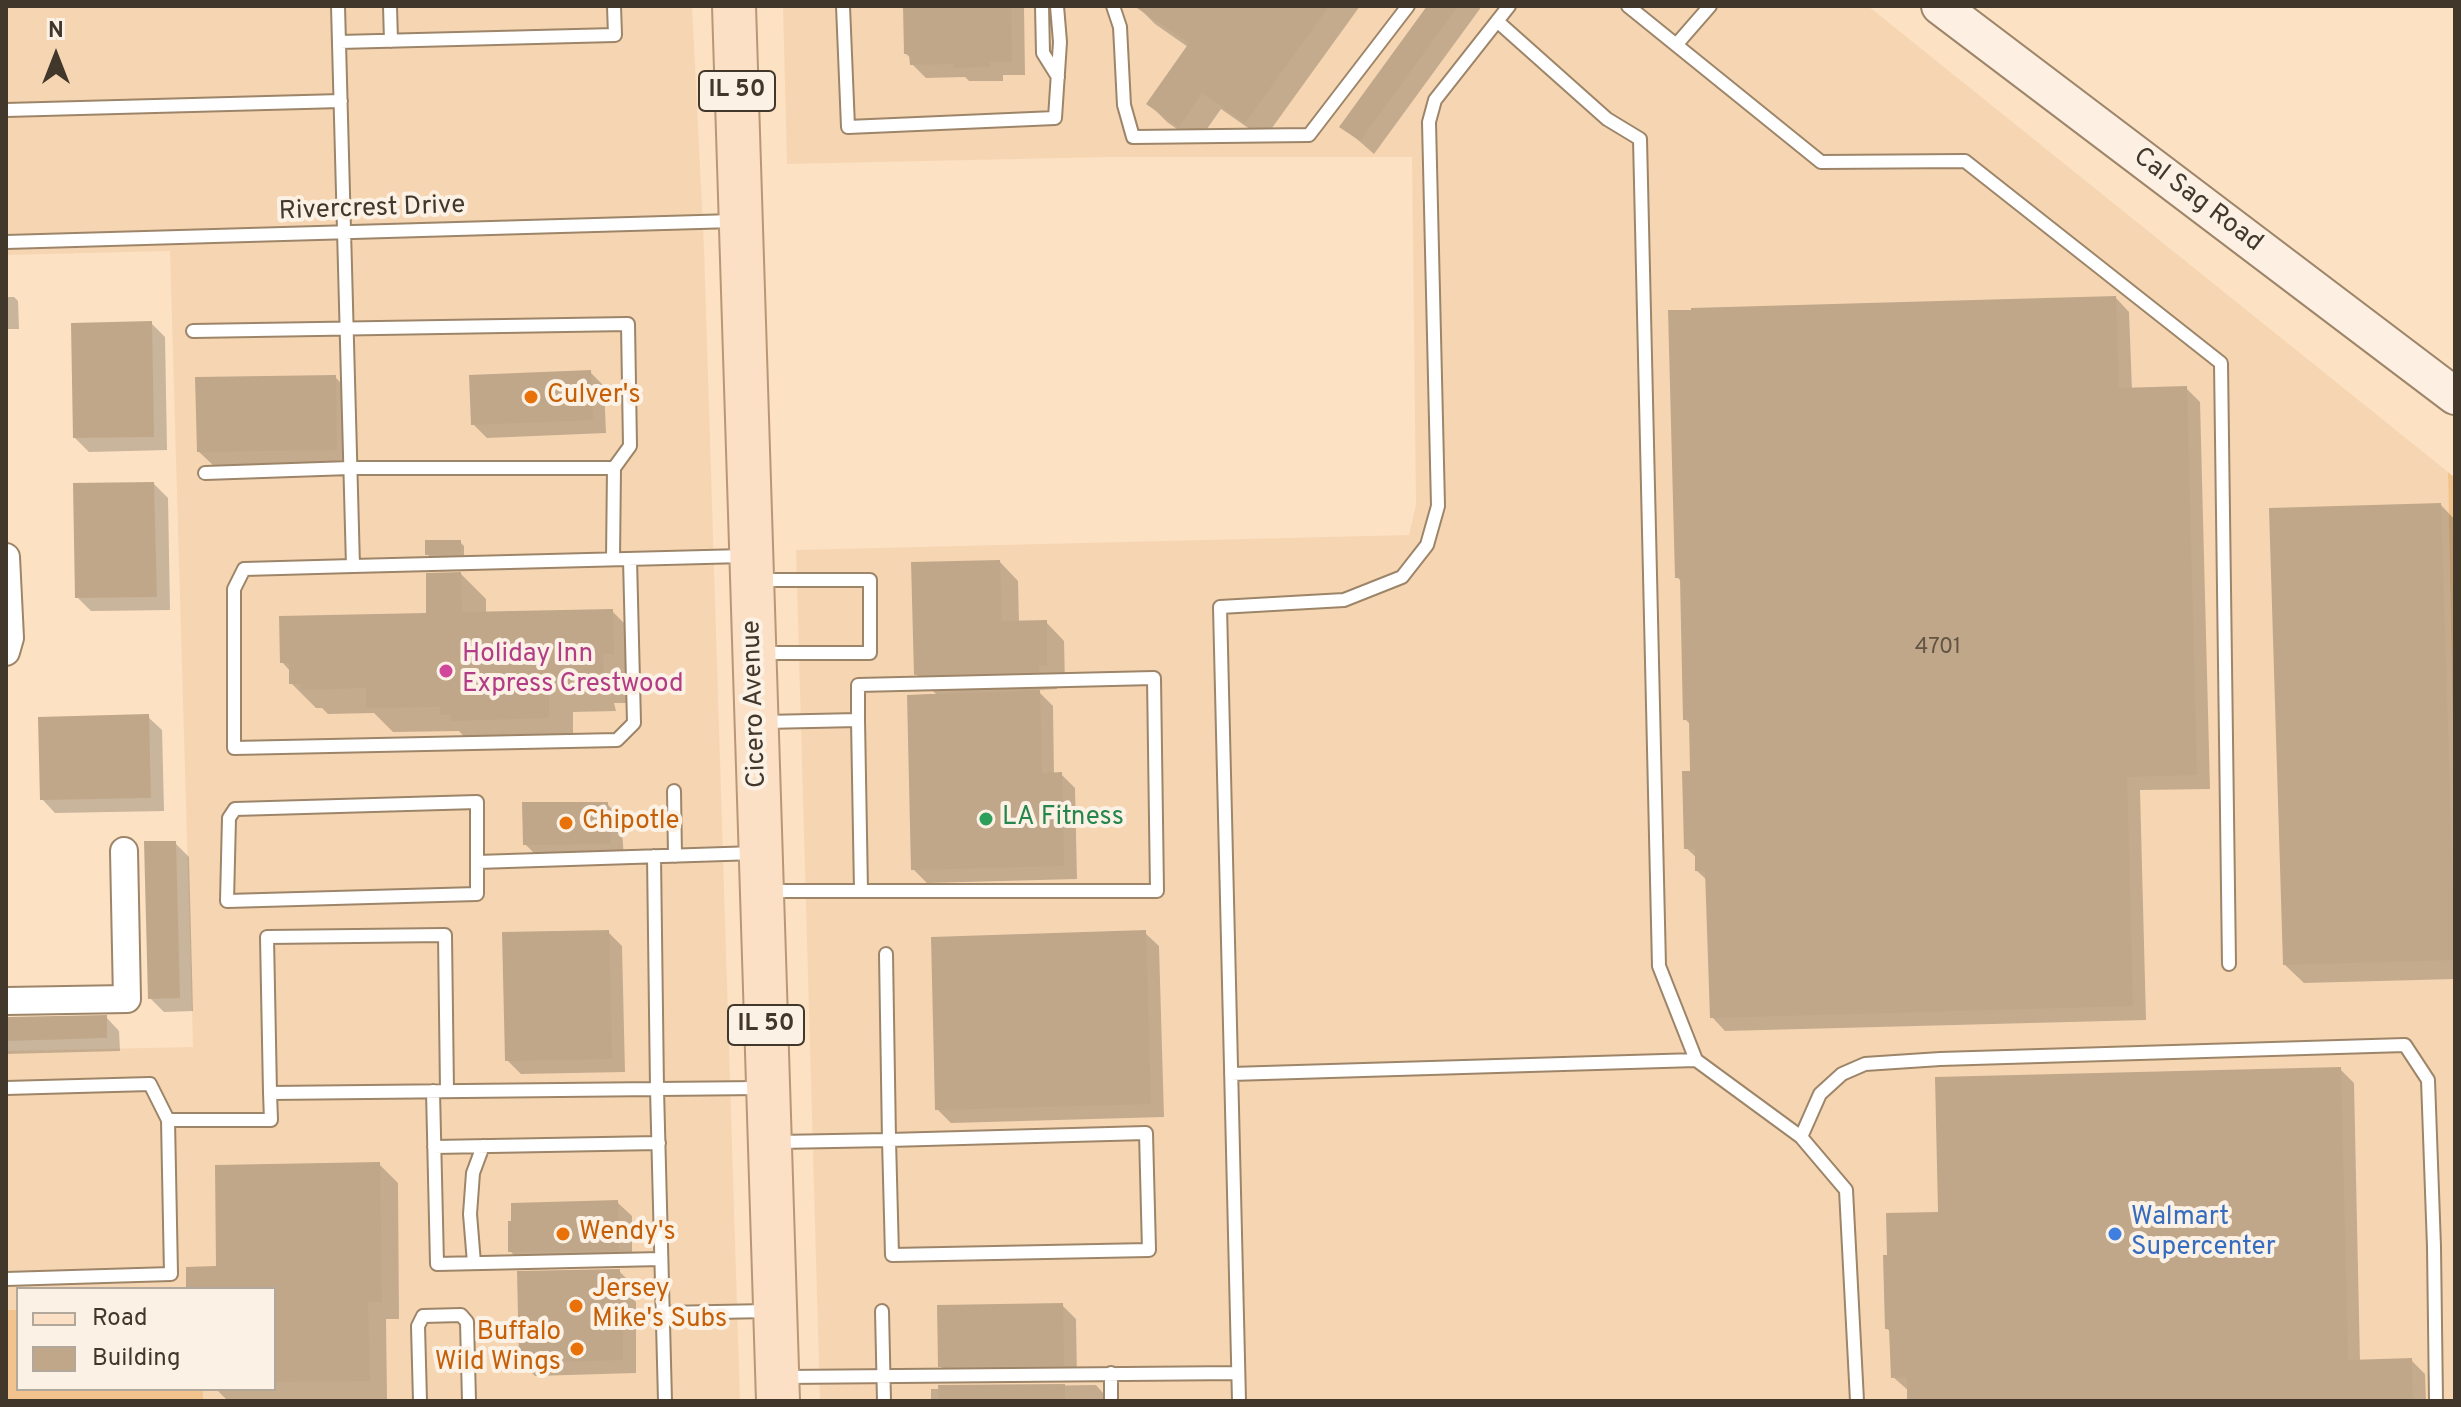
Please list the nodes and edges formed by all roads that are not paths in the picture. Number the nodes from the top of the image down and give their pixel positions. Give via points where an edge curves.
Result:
1 (338, 6) edge
2 (390, 6) edge
3 (614, 6) edge
4 (734, 6) edge
5 (843, 6) edge
6 (1042, 6) edge
7 (1057, 6) edge
8 (1113, 6) edge
9 (1408, 6) edge
10 (1509, 6) edge
11 (1628, 6) edge
12 (1710, 6) edge
13 (1940, 6) edge
14 (1497, 21) junction
15 (391, 41) junction
16 (339, 42) junction
17 (1676, 45) junction
18 (1058, 77) junction
19 (341, 101) junction
20 (6, 110) edge
21 (740, 221) junction
22 (344, 233) junction
23 (6, 242) edge
24 (346, 327) junction
25 (193, 331) dead end
26 (2455, 396) edge
27 (350, 468) junction
28 (614, 468) junction
29 (205, 473) dead end
30 (6, 557) edge
31 (613, 559) junction
32 (630, 559) junction
33 (353, 566) junction
34 (752, 568) junction
35 (6, 652) edge
36 (754, 654) junction
37 (858, 720) junction
38 (756, 722) junction
39 (674, 791) dead end
40 (124, 851) dead end
41 (654, 856) junction
42 (675, 856) junction
43 (477, 862) junction
44 (761, 872) junction
45 (861, 891) junction
46 (886, 954) dead end
47 (2229, 964) dead end
48 (6, 1001) edge
49 (1696, 1060) junction
50 (1231, 1074) junction
51 (6, 1088) edge
52 (768, 1088) junction
53 (657, 1089) junction
54 (433, 1091) junction
55 (447, 1091) junction
56 (270, 1093) junction
57 (168, 1120) junction
58 (1801, 1137) junction
59 (889, 1140) junction
60 (770, 1142) junction
61 (659, 1143) junction
62 (483, 1146) junction
63 (434, 1147) junction
64 (661, 1259) junction
65 (474, 1263) junction
66 (6, 1279) edge
67 (776, 1311) junction
68 (882, 1311) dead end
69 (663, 1313) junction
70 (1111, 1373) junction
71 (1238, 1373) junction
72 (884, 1375) junction
73 (778, 1389) edge
74 (420, 1401) edge
75 (469, 1401) edge
76 (665, 1401) edge
77 (884, 1401) edge
78 (1111, 1401) edge
79 (1239, 1401) edge
80 (1857, 1401) edge
81 (2436, 1401) edge

1 - 16 lane
2 - 15 lane
3 - 15 lane via 615,35
4 - 21 main road, Cicero Avenue / IL 50
5 - 18 lane via 848,127 1055,118
6 - 18 lane via 1043,53
7 - 18 lane
8 - 9 lane via 1120,27 1124,105 1133,137 1169,137 1309,135
10 - 14 lane
11 - 17 lane
12 - 17 lane
13 - 26 street, Cal Sag Road
14 - 49 lane via 1607,119 1640,139 1659,966
14 - 50 lane via 1435,100 1429,122 1438,506 1427,545 1402,577 1344,600 1220,607
15 - 16 lane
16 - 19 lane
17 - 47 lane via 1821,162 1965,161 2221,363
19 - 20 lane
19 - 22 lane
21 - 22 lane, Rivercrest Drive
21 - 34 main road, Cicero Avenue / IL 50
22 - 23 lane, Rivercrest Drive
22 - 24 lane
24 - 25 lane
24 - 27 lane
24 - 28 lane via 628,324 630,446
27 - 28 lane
27 - 29 lane
27 - 33 lane
28 - 31 lane
30 - 35 street
31 - 32 lane
31 - 33 lane
32 - 33 lane via 634,723 617,740 234,748 234,589 244,569
32 - 34 lane
34 - 36 main road, Cicero Avenue / IL 50
34 - 36 lane via 870,580 870,653
36 - 38 main road, Cicero Avenue / IL 50
37 - 38 lane
37 - 45 lane
37 - 45 lane via 858,685 1154,678 1157,891
38 - 44 main road, Cicero Avenue / IL 50
39 - 42 lane
40 - 48 street via 127,999
41 - 42 lane
41 - 43 lane
41 - 53 lane
42 - 44 lane
43 - 43 lane via 477,894 227,901 229,818 235,809 477,802
44 - 45 lane
44 - 52 main road, Cicero Avenue / IL 50
46 - 59 lane
49 - 50 lane
49 - 58 lane
50 - 71 lane
51 - 57 lane via 150,1084
52 - 53 lane
52 - 60 main road, Cicero Avenue / IL 50
53 - 55 lane
53 - 61 lane
54 - 55 lane
54 - 56 lane
54 - 63 lane
55 - 56 lane via 445,935 267,937
56 - 57 lane via 271,1120
57 - 66 lane via 171,1274
58 - 80 lane via 1846,1190
58 - 81 lane via 1820,1094 1842,1074 1865,1064 2405,1045 2428,1080
59 - 59 lane via 1146,1133 1149,1250 892,1255
59 - 60 lane
60 - 67 main road, Cicero Avenue / IL 50
61 - 62 lane
61 - 64 lane
62 - 63 lane
62 - 65 lane via 473,1173
63 - 65 lane via 437,1264
64 - 65 lane
64 - 69 lane
67 - 69 lane
67 - 73 main road, Cicero Avenue / IL 50
68 - 72 lane
69 - 76 lane
70 - 71 lane
70 - 72 lane
70 - 78 lane
71 - 79 lane
72 - 73 lane
72 - 77 lane
74 - 75 lane via 418,1326 423,1316 461,1315 467,1322

